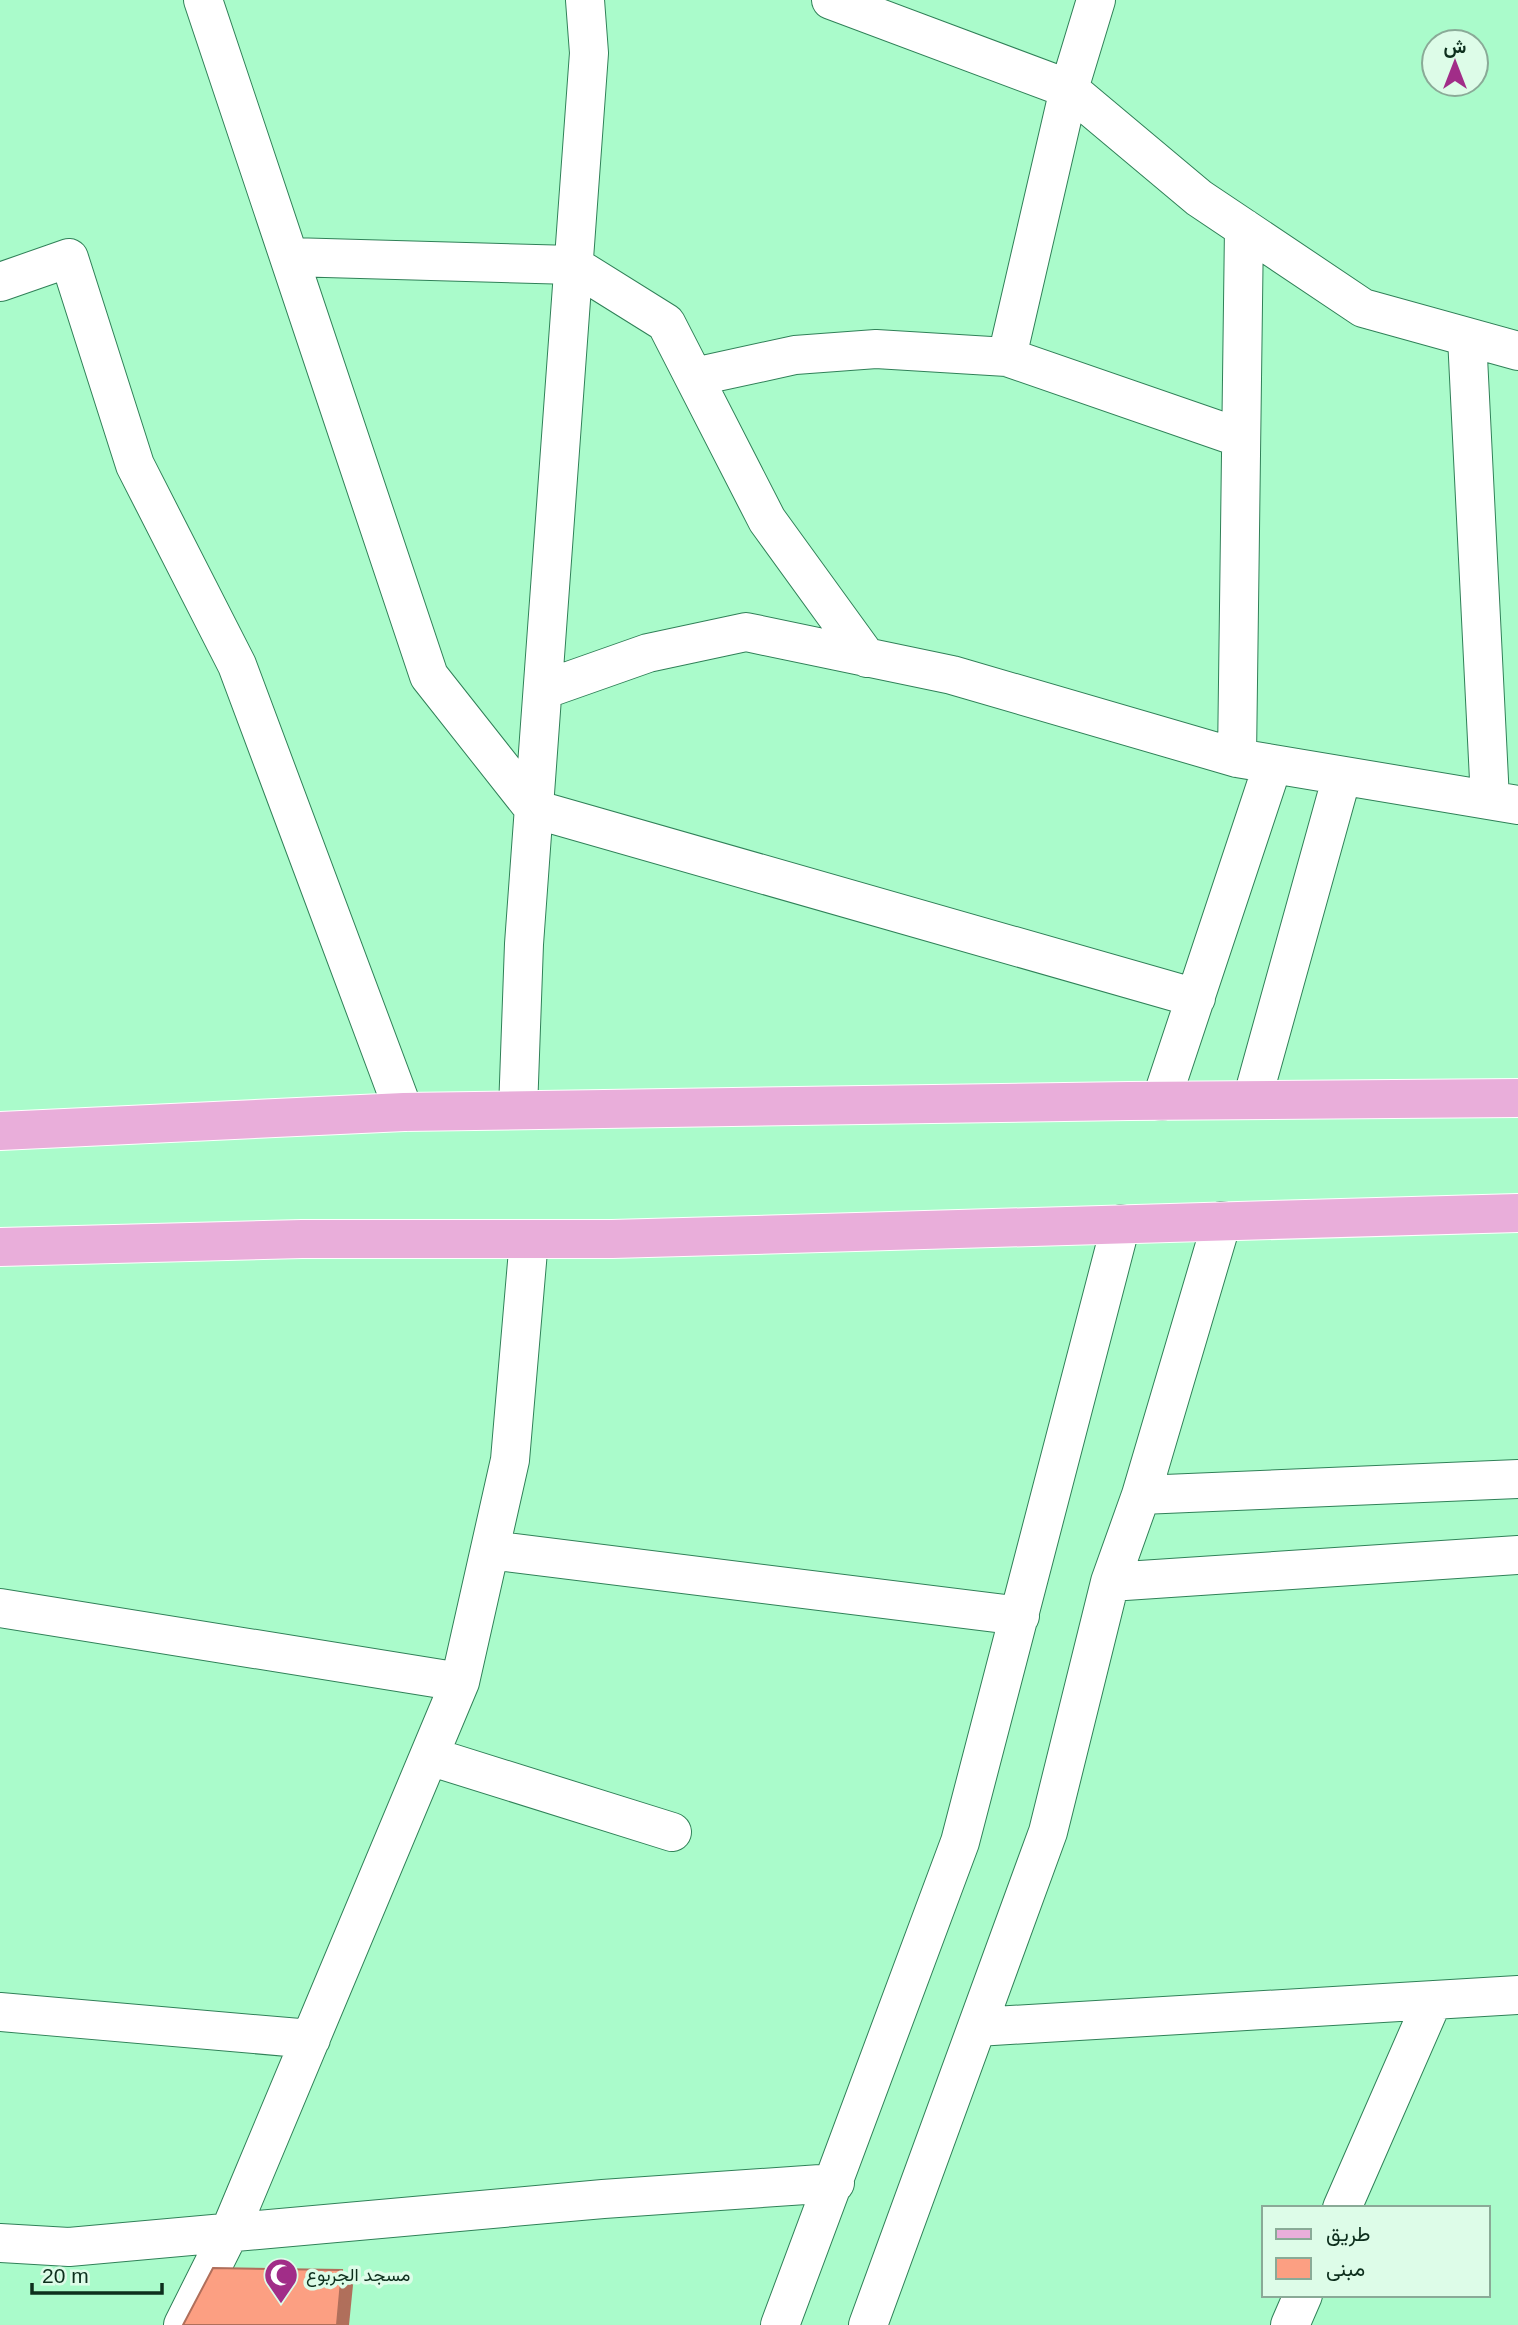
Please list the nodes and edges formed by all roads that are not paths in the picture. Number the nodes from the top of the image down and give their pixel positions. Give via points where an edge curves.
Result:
1 (203, 0) edge
2 (585, 0) edge
3 (831, 0) edge
4 (1096, 0) edge
5 (1069, 89) junction
6 (1244, 228) junction
7 (290, 257) junction
8 (573, 265) junction
9 (0, 282) edge
10 (1467, 337) junction
11 (1518, 351) edge
12 (1007, 357) junction
13 (694, 377) junction
14 (1241, 438) junction
15 (867, 657) junction
16 (542, 690) junction
17 (1255, 761) junction
18 (1342, 776) junction
19 (1504, 803) edge
20 (534, 809) junction
21 (1196, 998) junction
22 (1518, 1098) edge
23 (1252, 1100) junction
24 (1161, 1101) junction
25 (518, 1110) junction
26 (404, 1112) junction
27 (0, 1131) edge
28 (1518, 1213) edge
29 (1222, 1221) junction
30 (1121, 1224) junction
31 (529, 1239) junction
32 (0, 1247) edge
33 (1518, 1479) edge
34 (1140, 1494) junction
35 (490, 1550) junction
36 (1518, 1555) edge
37 (1110, 1582) junction
38 (0, 1608) edge
39 (1020, 1616) junction
40 (460, 1682) junction
41 (429, 1756) junction
42 (672, 1832) dead end
43 (1518, 1995) edge
44 (1433, 2000) junction
45 (0, 2012) edge
46 (977, 2027) junction
47 (311, 2039) junction
48 (835, 2183) junction
49 (1343, 2206) edge
50 (230, 2231) junction
51 (0, 2243) edge
52 (1302, 2297) edge
53 (183, 2325) edge
54 (780, 2325) edge
55 (868, 2325) edge
56 (1290, 2325) edge

1 - 7 street
2 - 8 street via 589,53
3 - 5 street
4 - 5 street
5 - 6 street via 1199,198
5 - 12 street
6 - 10 street via 1363,308
6 - 14 street
7 - 8 street
7 - 20 street via 429,676
8 - 13 street via 666,323
8 - 16 street
9 - 26 street via 69,258 135,465 237,665
10 - 11 street
10 - 19 street
12 - 13 street via 876,349 795,355
12 - 14 street
13 - 15 street via 767,520
14 - 17 street
15 - 16 street via 746,632 648,653
15 - 17 street via 952,675
16 - 20 street
17 - 18 street
17 - 21 street
18 - 19 street
18 - 23 street
20 - 21 street
20 - 25 street
21 - 24 street
22 - 23 main road
23 - 24 main road
24 - 25 main road
25 - 26 main road
26 - 27 main road
28 - 29 main road
29 - 30 main road
29 - 34 street
30 - 31 main road
30 - 39 street
31 - 32 main road
31 - 35 street via 510,1460
33 - 34 street
34 - 37 street
35 - 39 street
35 - 40 street
36 - 37 street
37 - 46 street via 1048,1832
38 - 40 street
39 - 48 street via 960,1842
40 - 41 street
41 - 42 street
41 - 47 street
43 - 44 street
44 - 46 street
44 - 49 street
45 - 47 street
46 - 55 street
47 - 50 street
48 - 50 street
48 - 54 street
50 - 51 street via 69,2247
50 - 53 street
52 - 56 street

